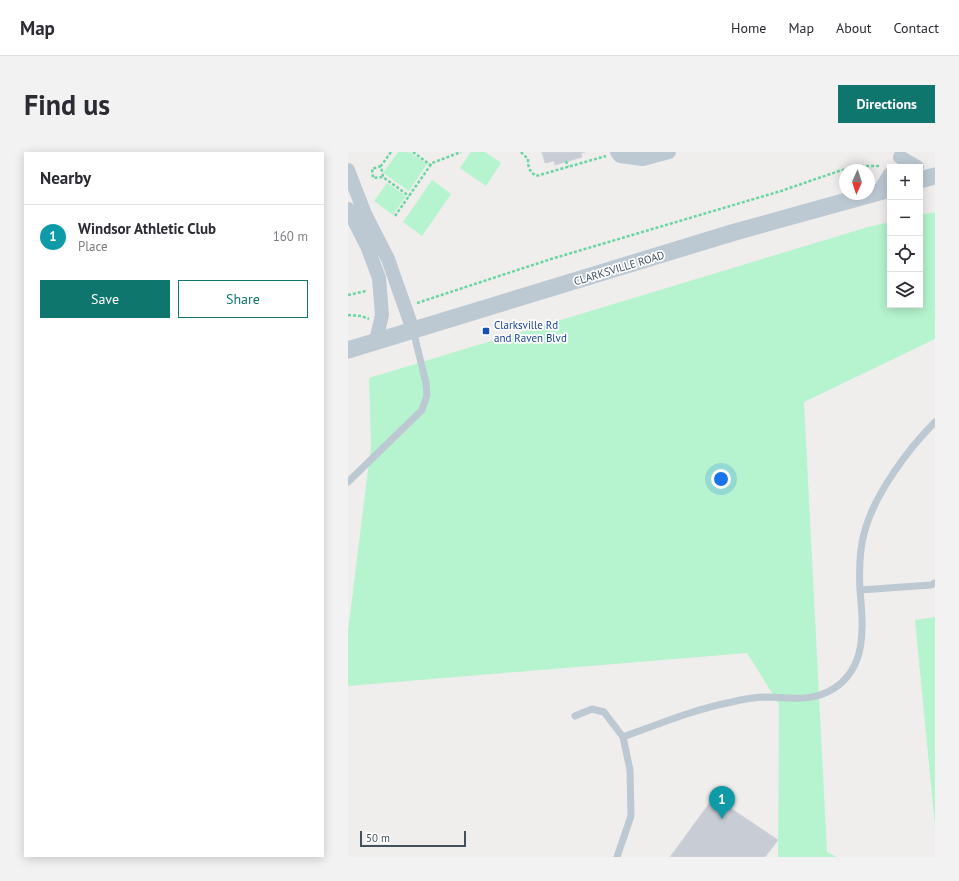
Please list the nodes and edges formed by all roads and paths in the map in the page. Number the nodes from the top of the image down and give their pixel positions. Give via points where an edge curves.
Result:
1 (391, 152) edge
2 (413, 152) edge
3 (521, 152) edge
4 (669, 152) edge
5 (461, 153) edge
6 (614, 153) edge
7 (566, 161) dead end
8 (896, 163) edge
9 (432, 165) junction
10 (381, 166) junction
11 (568, 167) junction
12 (348, 170) edge
13 (383, 177) junction
14 (885, 190) edge
15 (409, 196) junction
16 (355, 214) edge
17 (395, 216) dead end
18 (390, 266) junction
19 (376, 270) junction
20 (366, 291) dead end
21 (348, 294) edge
22 (425, 300) dead end
23 (348, 315) edge
24 (369, 319) dead end
25 (413, 330) junction
26 (376, 341) junction
27 (348, 350) edge
28 (935, 422) edge
29 (348, 482) edge
30 (935, 583) edge
31 (860, 590) junction
32 (574, 716) dead end
33 (623, 737) junction
34 (617, 857) edge

1 - 10 path
2 - 9 path
3 - 11 path via 528,159 530,172 536,176
4 - 6 street via 643,159
5 - 9 path
6 - 11 path
7 - 11 path
8 - 14 street
8 - 22 path via 858,166 839,171
9 - 15 path
10 - 13 path
10 - 13 path via 372,169 373,178
12 - 16 street
13 - 15 path
14 - 25 street, CLARKSVILLE ROAD via 734,232
15 - 17 path
16 - 18 street
16 - 19 street
18 - 19 street
18 - 25 street
19 - 26 street via 382,315
20 - 21 path
23 - 24 path
25 - 26 street, CLARKSVILLE ROAD
25 - 29 lane via 426,383 427,395 422,410
26 - 27 street, CLARKSVILLE ROAD
28 - 31 lane via 903,459 873,510 861,548
30 - 31 lane
31 - 33 lane via 863,624 859,655 848,675 833,689 807,699 767,697 731,702 682,715
32 - 33 lane via 592,709 604,712
33 - 34 lane via 630,770 631,816

